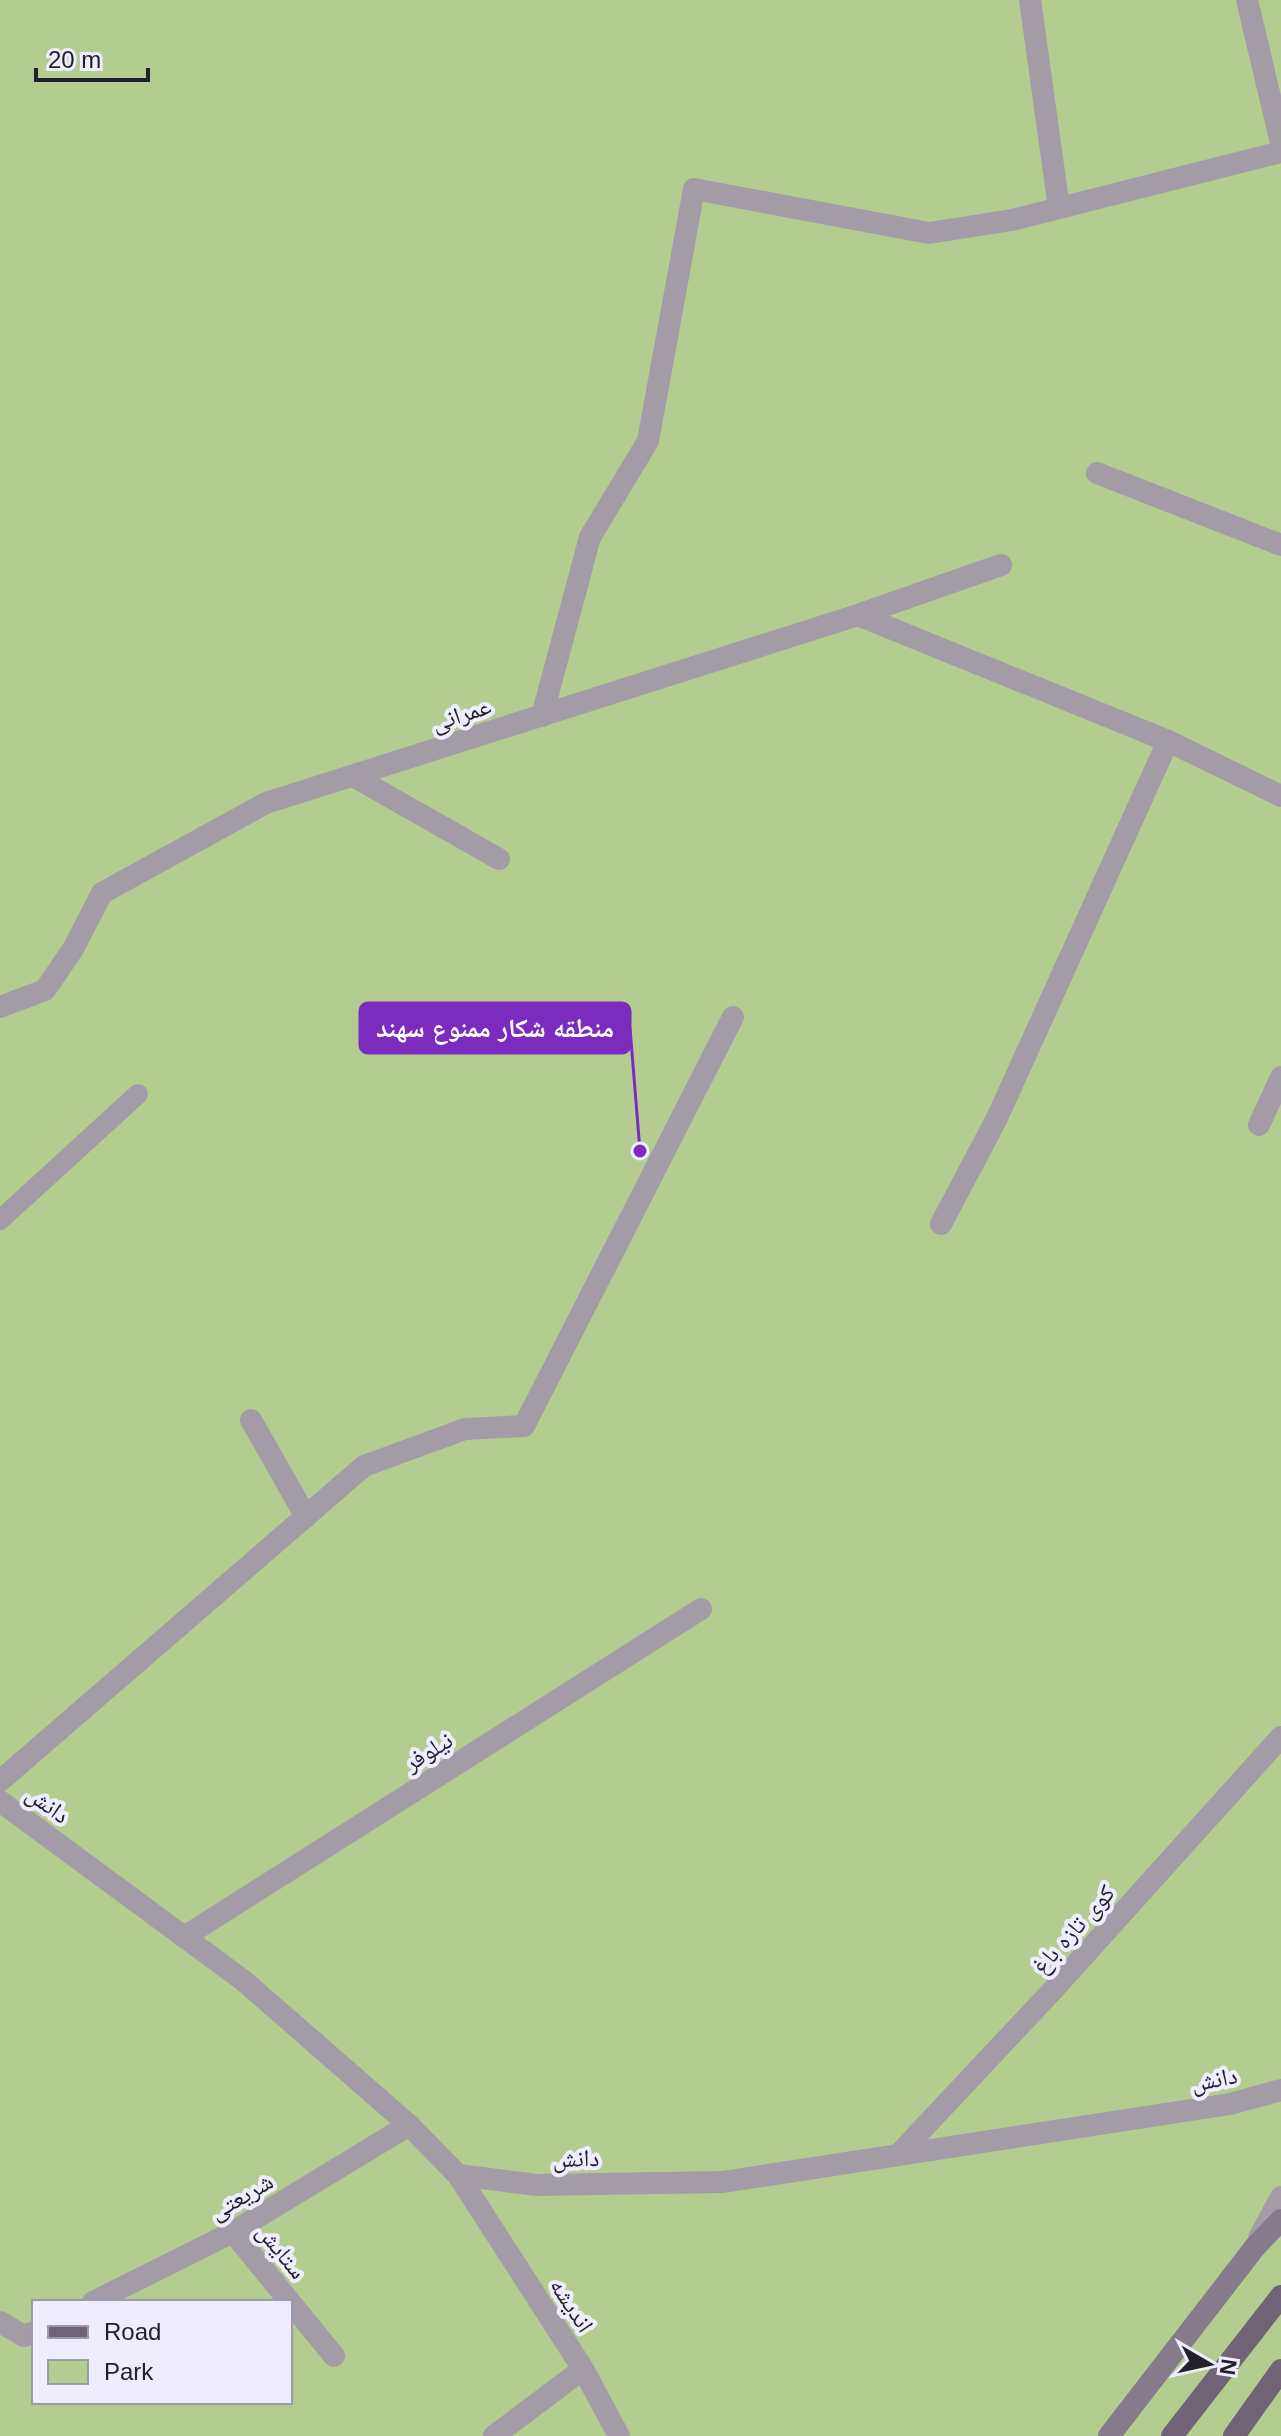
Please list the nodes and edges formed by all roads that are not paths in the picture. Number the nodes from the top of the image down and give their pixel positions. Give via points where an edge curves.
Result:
1 (1030, 0) edge
2 (1247, 0) edge
3 (1281, 143) edge
4 (1281, 152) edge
5 (1059, 208) junction
6 (1097, 473) dead end
7 (1281, 545) edge
8 (1001, 565) dead end
9 (858, 615) junction
10 (542, 716) junction
11 (1168, 741) junction
12 (353, 776) junction
13 (1281, 796) edge
14 (499, 859) dead end
15 (0, 1007) edge
16 (733, 1017) dead end
17 (1281, 1077) edge
18 (138, 1094) dead end
19 (1259, 1125) dead end
20 (0, 1220) edge
21 (941, 1224) dead end
22 (251, 1420) dead end
23 (306, 1517) junction
24 (701, 1609) dead end
25 (1281, 1737) edge
26 (0, 1781) edge
27 (0, 1801) edge
28 (184, 1937) junction
29 (1281, 2090) edge
30 (409, 2125) junction
31 (900, 2153) junction
32 (458, 2175) junction
33 (1281, 2197) edge
34 (1281, 2220) edge
35 (233, 2232) junction
36 (1255, 2247) junction
37 (1281, 2296) edge
38 (97, 2300) edge
39 (288, 2300) edge
40 (292, 2304) edge
41 (0, 2322) edge
42 (32, 2333) edge
43 (334, 2356) dead end
44 (583, 2369) junction
45 (1281, 2370) edge
46 (494, 2436) edge
47 (619, 2436) edge
48 (1109, 2436) edge
49 (1172, 2436) edge
50 (1234, 2436) edge

1 - 5 street
2 - 3 street
4 - 5 street
5 - 10 street via 929,233 694,189 648,441 590,537
6 - 7 street
8 - 9 street, عمرانی
9 - 10 street, عمرانی
9 - 11 street
10 - 12 street, عمرانی
11 - 13 street
11 - 21 street via 997,1118
12 - 14 street
12 - 15 street, عمرانی via 266,803 102,893 45,990
16 - 23 street via 524,1426 465,1429 364,1466
17 - 19 street
18 - 20 lane
22 - 23 street
23 - 26 street
24 - 28 street, نیلوفر
25 - 31 street, کوی تازه باغ
27 - 28 street, دانش
28 - 30 street, دانش via 244,1981
29 - 31 street, دانش via 1230,2104
30 - 32 street, دانش
30 - 35 street, شریعتی
31 - 32 street, دانش via 723,2182 537,2185
32 - 44 street, اندیشه
33 - 36 street
34 - 36 main road
35 - 38 street, شریعتی
35 - 39 street, ستایش
36 - 48 main road
37 - 49 main road
40 - 43 street, ستایش
41 - 42 street via 24,2336
44 - 46 street, اندیشه
44 - 47 street
45 - 50 main road

